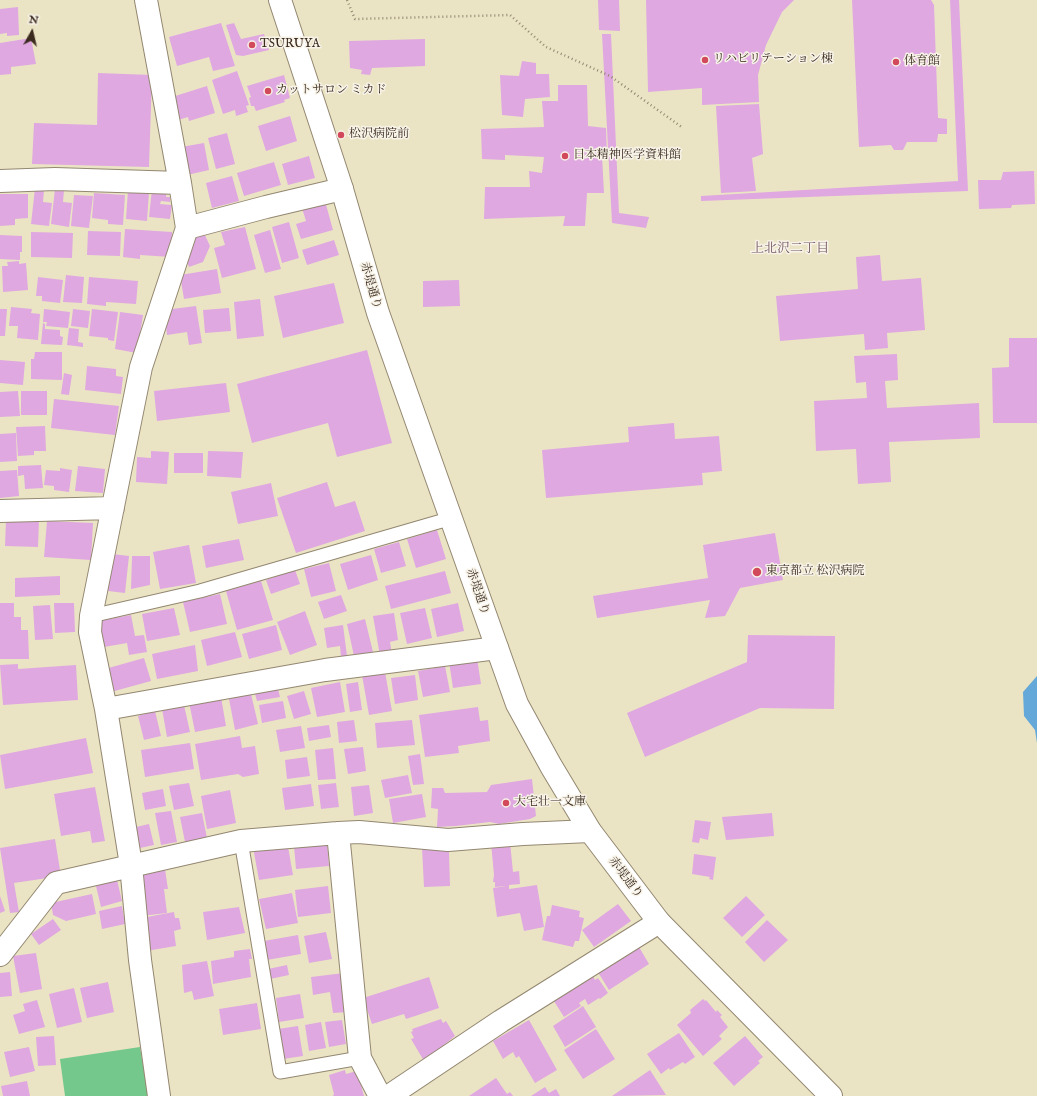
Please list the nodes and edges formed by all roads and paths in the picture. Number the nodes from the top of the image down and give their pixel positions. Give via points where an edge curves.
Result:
1 (146, 0) edge
2 (280, 0) edge
3 (347, 0) edge
4 (683, 128) dead end
5 (0, 181) edge
6 (180, 183) junction
7 (342, 189) junction
8 (187, 228) junction
9 (112, 508) junction
10 (0, 511) edge
11 (452, 518) junction
12 (90, 616) junction
13 (497, 648) junction
14 (106, 708) junction
15 (590, 831) junction
16 (338, 833) junction
17 (241, 841) junction
18 (131, 865) junction
19 (659, 922) junction
20 (0, 955) edge
21 (360, 1058) junction
22 (159, 1096) edge
23 (380, 1096) edge
24 (390, 1096) edge
25 (831, 1096) edge

1 - 6 street
2 - 7 street, 赤堤通り
3 - 4 path via 355,19 510,15 546,46 610,76
5 - 6 street
6 - 8 street
7 - 8 street
7 - 11 street, 赤堤通り via 378,313
8 - 9 street via 141,367
9 - 10 street
9 - 12 street
11 - 12 lane via 200,591
11 - 13 street, 赤堤通り
12 - 14 street via 90,632
13 - 14 street via 325,670
13 - 15 street, 赤堤通り via 517,704
14 - 18 street
15 - 16 street via 448,840 359,832
15 - 19 street, 赤堤通り
16 - 17 street
16 - 21 street
17 - 18 street
17 - 21 lane via 280,1072
18 - 20 street via 56,883
18 - 22 street via 140,960
19 - 24 street via 501,1021
19 - 25 street, 赤堤通り
21 - 23 street

